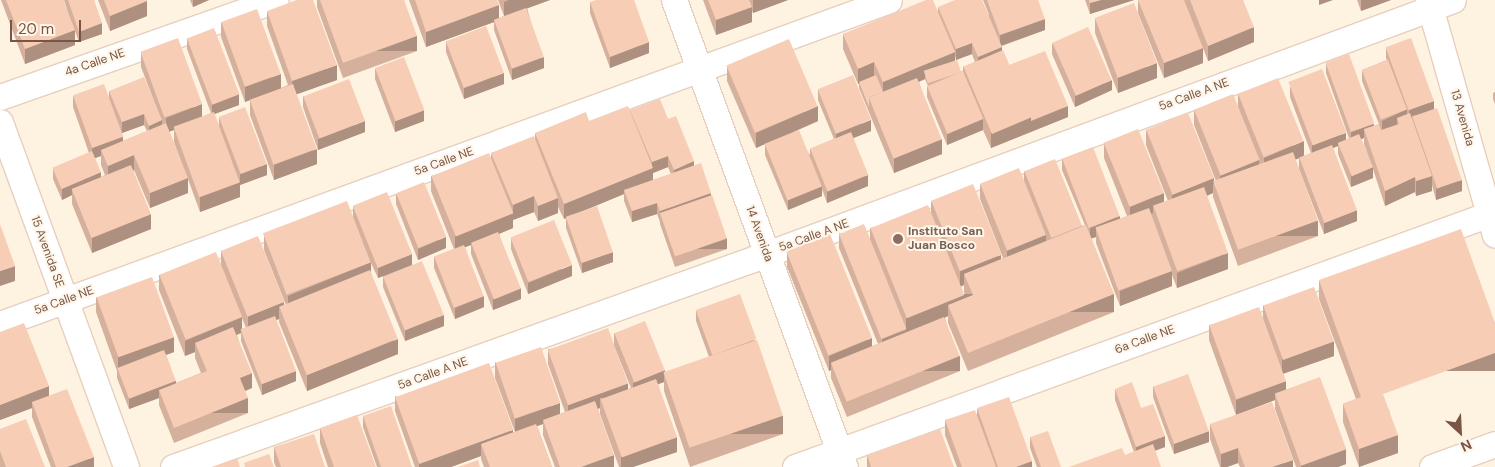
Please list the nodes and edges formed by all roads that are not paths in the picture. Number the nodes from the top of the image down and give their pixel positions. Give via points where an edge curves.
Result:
1 (275, 0) edge
2 (674, 0) edge
3 (889, 0) edge
4 (1437, 2) edge
5 (699, 70) junction
6 (0, 97) edge
7 (0, 122) edge
8 (1493, 220) edge
9 (766, 254) junction
10 (65, 300) junction
11 (0, 324) edge
12 (1495, 444) edge
13 (842, 459) edge
14 (126, 467) edge
15 (172, 467) edge
16 (795, 467) edge
17 (1432, 467) edge

1 - 6 street, 4a Calle NE
2 - 5 street, 14 Avenida
3 - 5 street, 5a Calle NE
4 - 8 street, 13 Avenida
4 - 9 street, 5a Calle A NE
5 - 9 street, 14 Avenida
5 - 10 street, 5a Calle NE
7 - 10 street, 15 Avenida SE
8 - 13 street, 6a Calle NE
9 - 13 street, 14 Avenida
9 - 15 street, 5a Calle A NE
10 - 11 street, 5a Calle NE
10 - 14 street, 15 Avenida SE
12 - 17 street
13 - 16 street, 6a Calle NE

